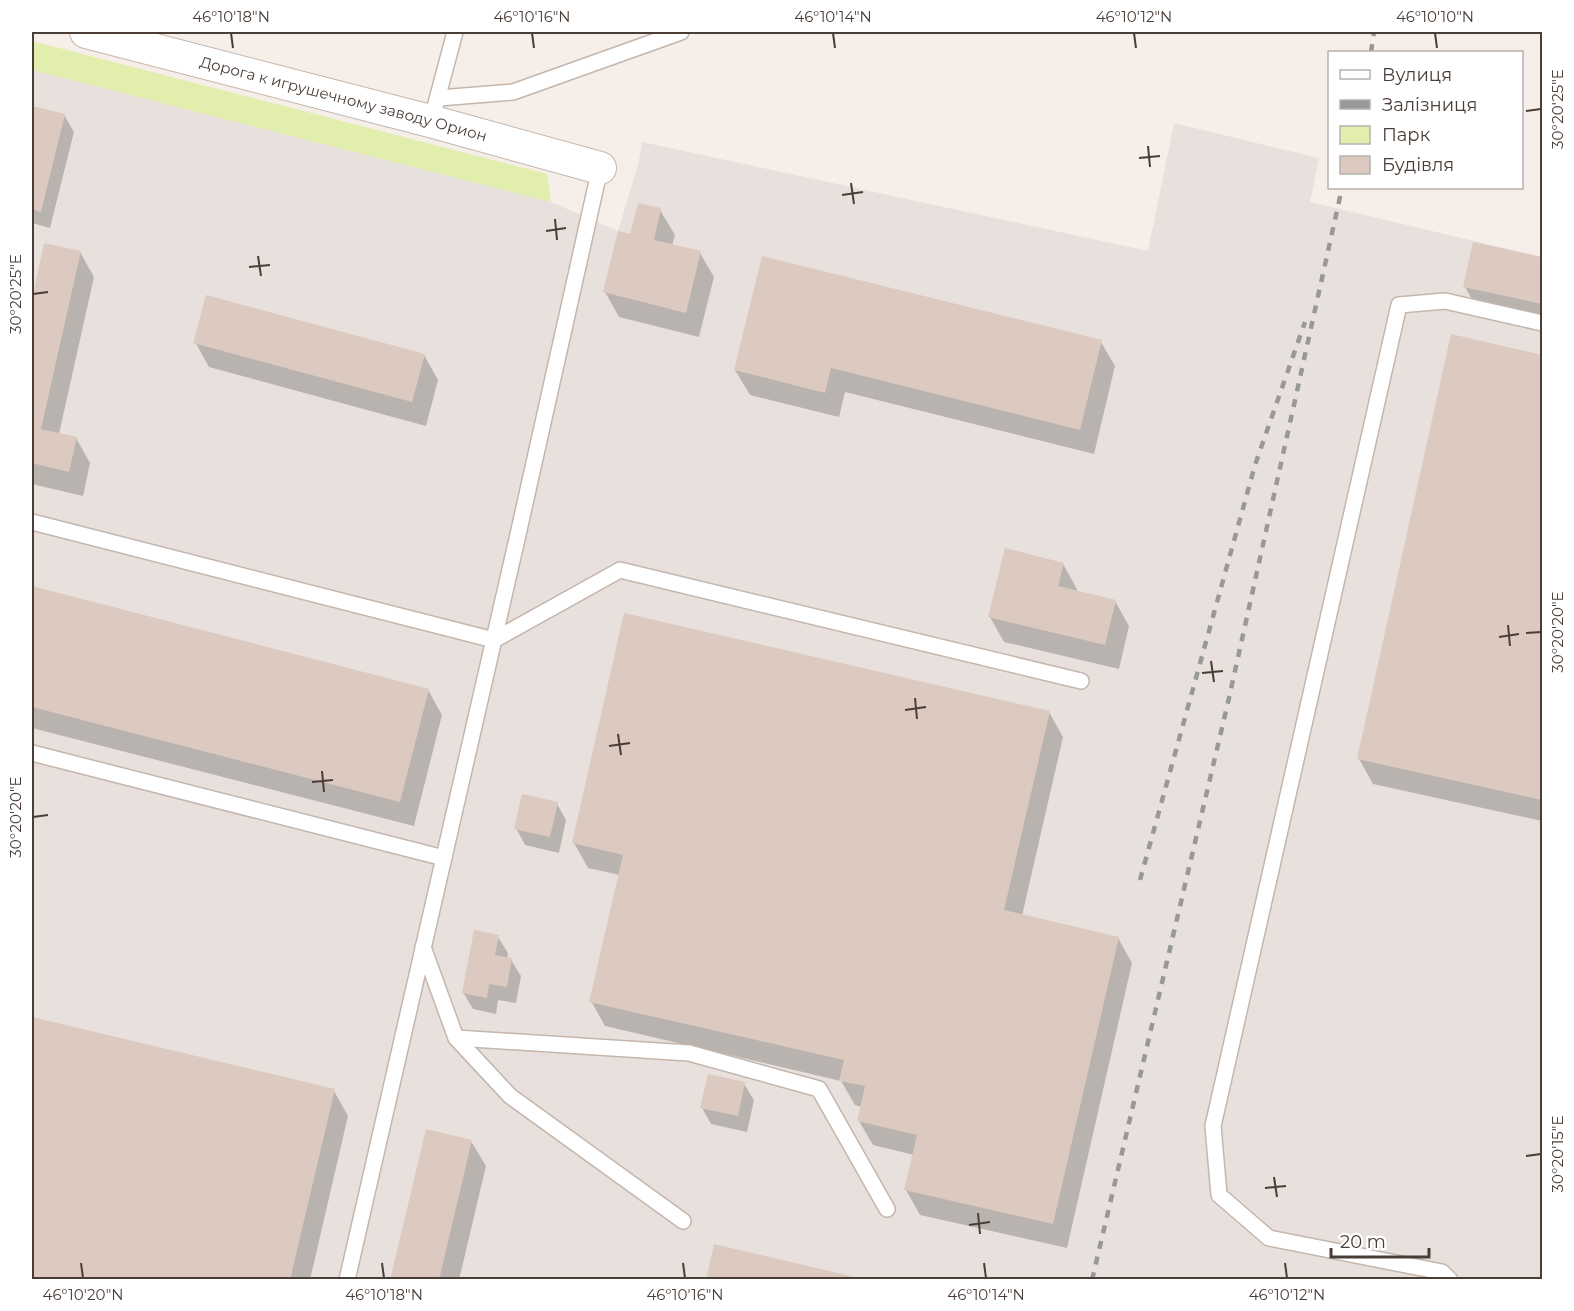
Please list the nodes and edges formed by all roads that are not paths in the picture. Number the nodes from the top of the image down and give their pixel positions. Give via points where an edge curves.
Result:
1 (86, 32) edge
2 (455, 32) edge
3 (681, 32) edge
4 (434, 109) junction
5 (600, 168) joint
6 (1542, 323) edge
7 (32, 522) edge
8 (494, 640) junction
9 (1081, 681) dead end
10 (32, 753) edge
11 (444, 858) junction
12 (423, 947) junction
13 (456, 1038) junction
14 (887, 1209) dead end
15 (683, 1221) dead end
16 (347, 1280) edge
17 (1450, 1280) edge

1 - 4 street, Дорога к игрушечному заводу Орион
2 - 4 lane
3 - 4 lane via 513,92
4 - 5 street, Дорога к игрушечному заводу Орион
5 - 8 lane
6 - 17 lane via 1445,302 1399,305 1214,1126 1219,1195 1269,1238 1442,1272
7 - 8 lane
8 - 9 lane via 620,570
8 - 11 lane
10 - 11 lane
11 - 12 lane
12 - 13 lane
12 - 16 lane
13 - 14 lane via 689,1053 819,1089
13 - 15 lane via 510,1096

